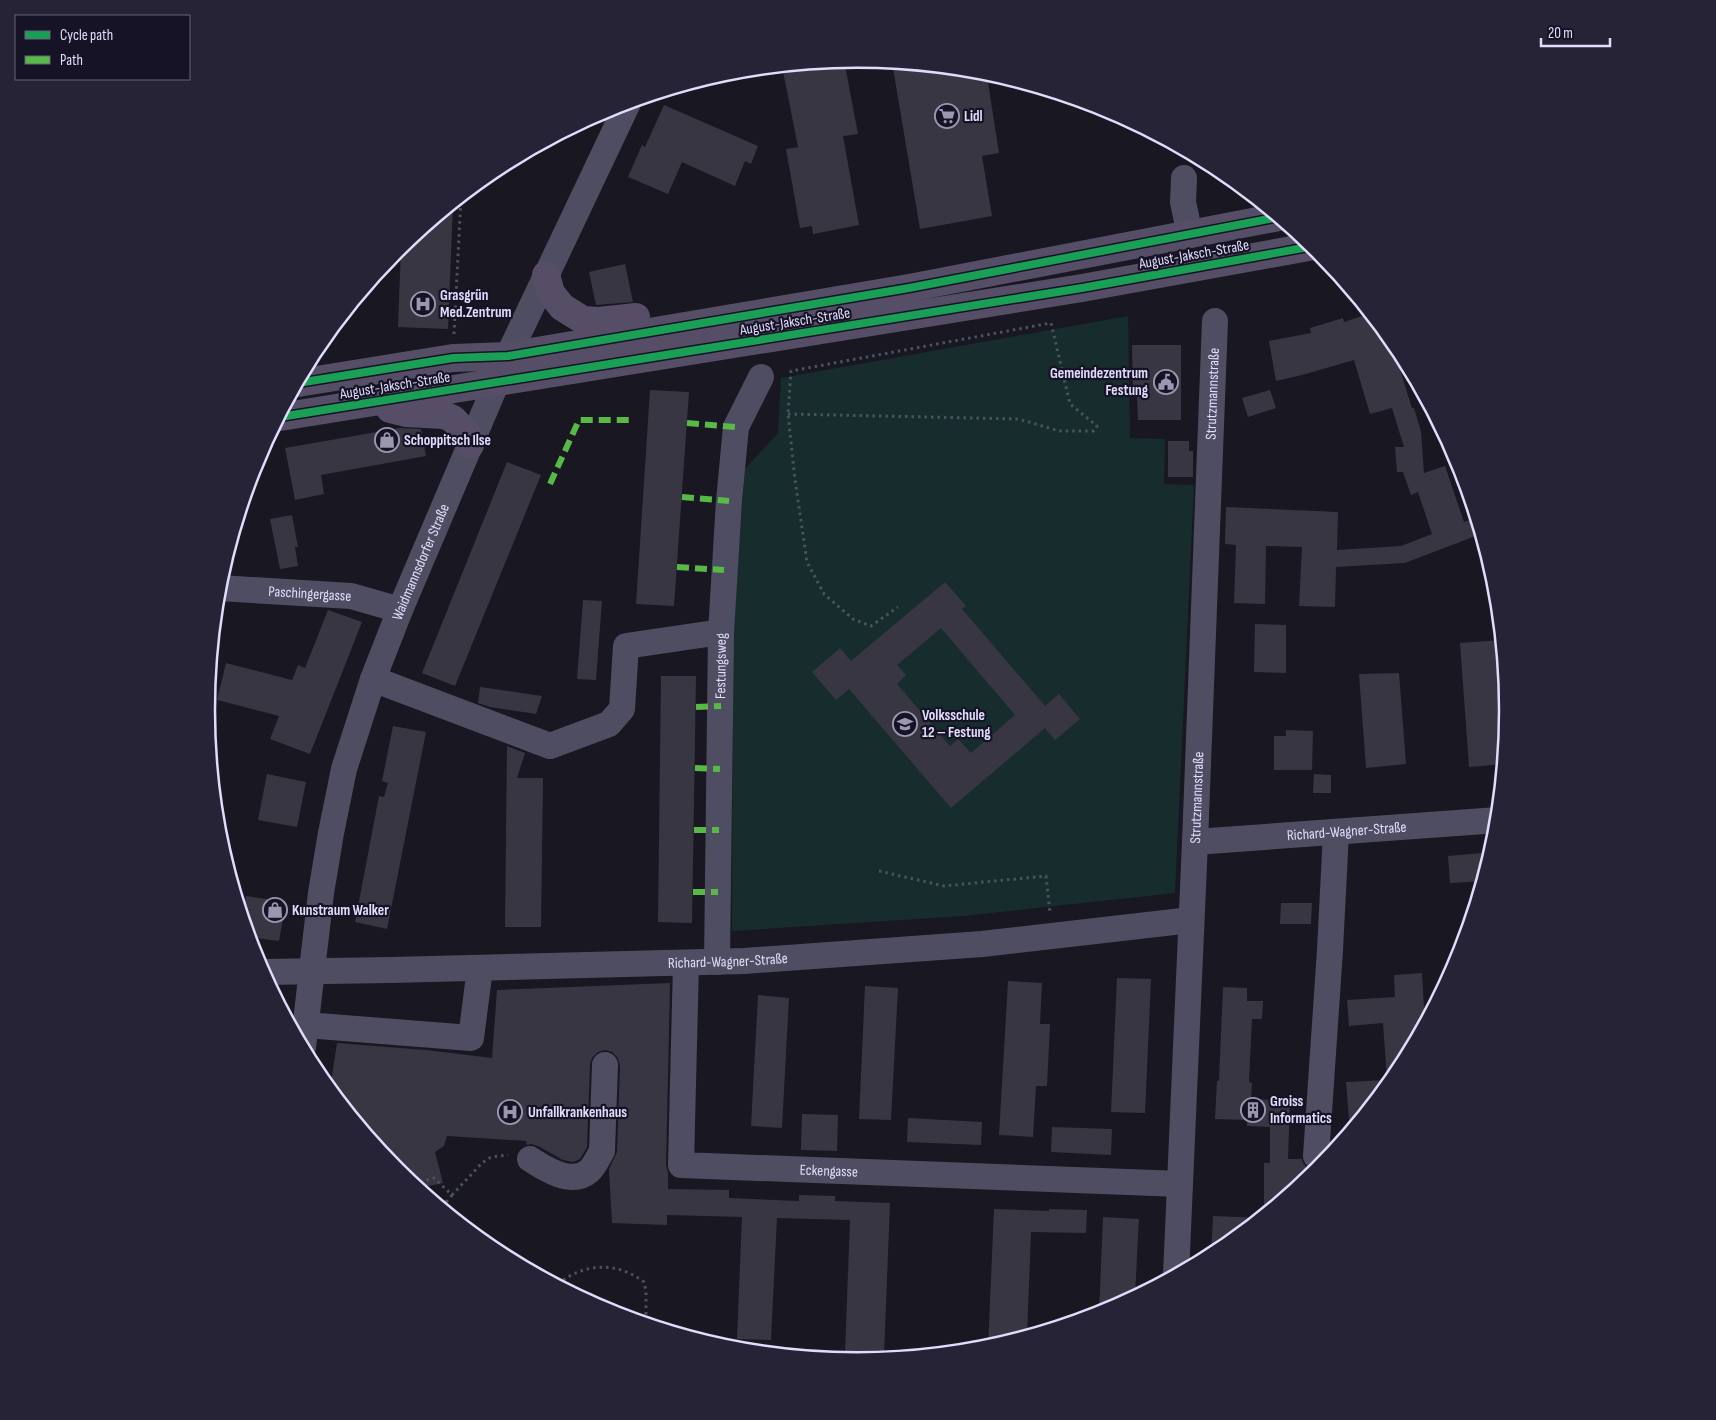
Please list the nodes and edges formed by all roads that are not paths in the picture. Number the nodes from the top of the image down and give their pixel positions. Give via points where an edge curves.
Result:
1 (623, 112) edge
2 (1184, 178) dead end
3 (1272, 218) edge
4 (1190, 235) junction
5 (1304, 248) edge
6 (546, 276) junction
7 (1215, 321) dead end
8 (686, 326) junction
9 (508, 356) junction
10 (761, 377) dead end
11 (307, 382) edge
12 (497, 383) junction
13 (367, 403) junction
14 (288, 416) edge
15 (470, 445) junction
16 (227, 589) edge
17 (400, 610) junction
18 (721, 632) junction
19 (373, 679) junction
20 (1490, 821) edge
21 (1336, 833) junction
22 (1196, 842) junction
23 (1191, 920) junction
24 (717, 962) junction
25 (686, 963) junction
26 (480, 968) junction
27 (272, 972) edge
28 (311, 972) junction
29 (305, 1036) edge
30 (605, 1065) dead end
31 (1316, 1156) dead end
32 (530, 1159) road end
33 (1180, 1184) junction
34 (1176, 1267) edge

1 - 6 street, Waidmannsdorfer Straße
2 - 4 street via 1183,202
3 - 4 main road, August-Jaksch-Straße
4 - 8 main road, August-Jaksch-Straße
5 - 12 main road, August-Jaksch-Straße via 1082,288
6 - 8 main road via 551,293 562,307 584,320 665,316
6 - 9 street, Waidmannsdorfer Straße
7 - 22 street, Strutzmannstraße
8 - 9 main road, August-Jaksch-Straße
9 - 11 main road, August-Jaksch-Straße via 453,358
9 - 12 street, Waidmannsdorfer Straße
10 - 18 street, Festungsweg via 736,426
12 - 13 main road, August-Jaksch-Straße
12 - 15 street, Waidmannsdorfer Straße
13 - 14 main road, August-Jaksch-Straße
13 - 15 main road via 406,413 444,415 453,419 467,434
15 - 17 street, Waidmannsdorfer Straße
16 - 17 street, Paschingergasse via 351,596
17 - 19 street, Waidmannsdorfer Straße
18 - 19 street via 626,646 622,709 609,724 550,746
18 - 24 street, Festungsweg
19 - 28 street, Waidmannsdorfer Straße via 344,769 325,867
20 - 21 street, Richard-Wagner-Straße
21 - 22 street, Richard-Wagner-Straße
21 - 31 street
22 - 23 street, Strutzmannstraße
23 - 24 street, Richard-Wagner-Straße via 877,952
23 - 33 street, Strutzmannstraße
24 - 25 street, Richard-Wagner-Straße
25 - 26 street, Richard-Wagner-Straße
25 - 33 street, Eckengasse via 681,1165
26 - 28 street, Richard-Wagner-Straße
26 - 29 street via 471,1038
27 - 28 street, Richard-Wagner-Straße
28 - 29 street, Waidmannsdorfer Straße
30 - 32 street via 602,1151 589,1172 566,1176 548,1172
33 - 34 street, Strutzmannstraße

